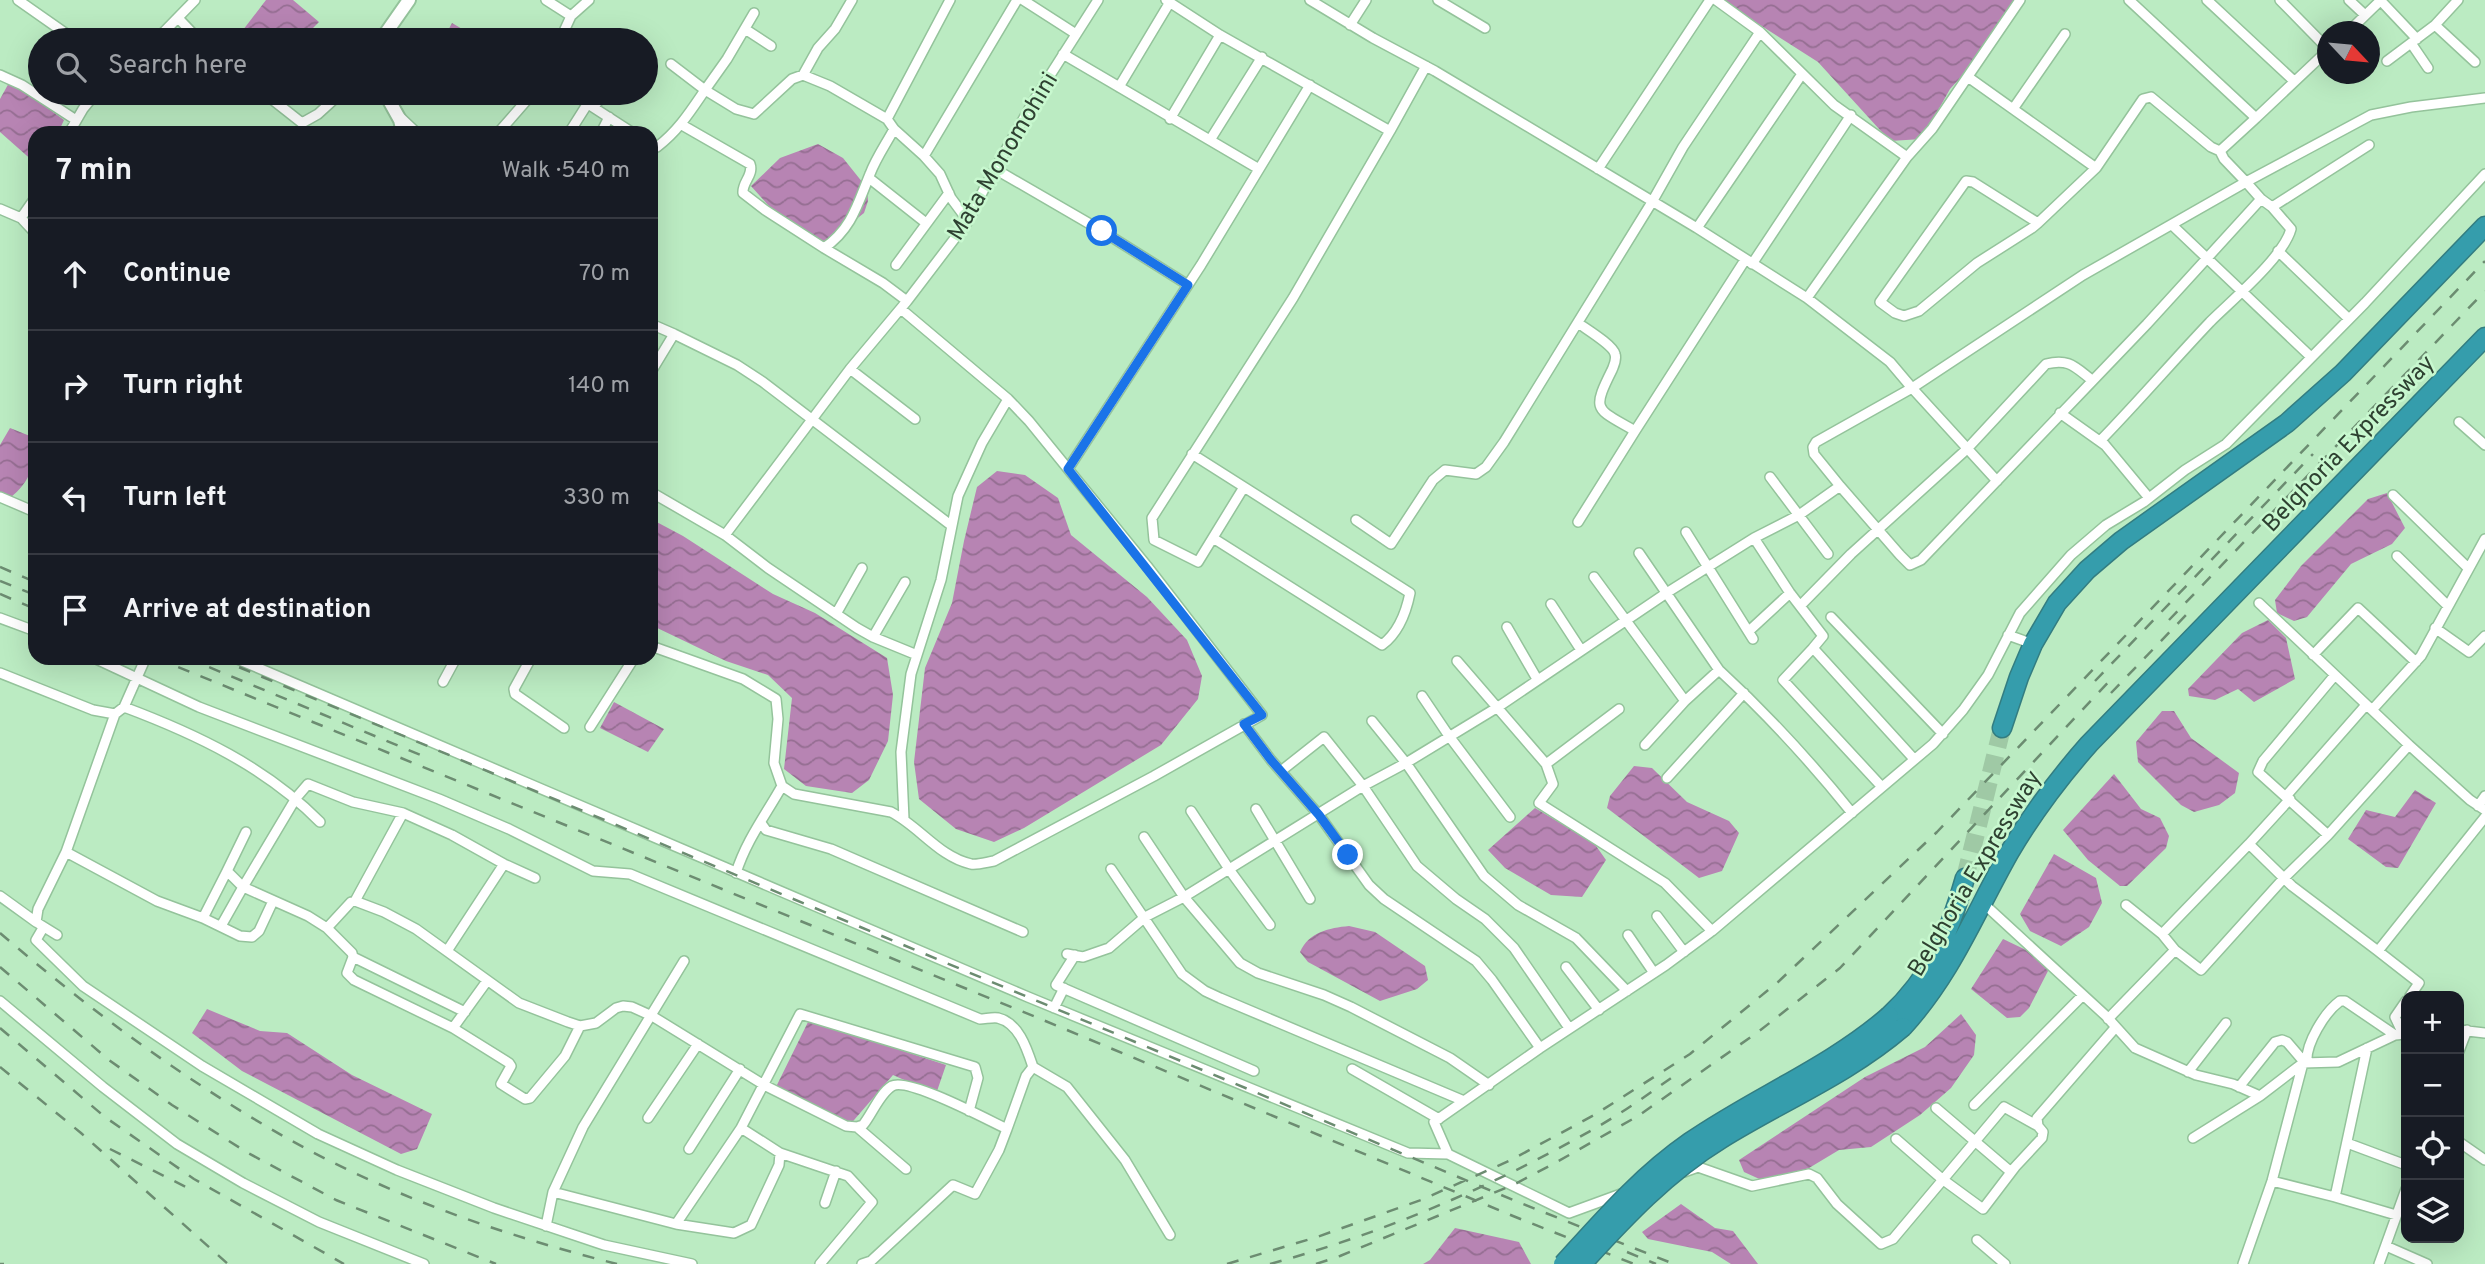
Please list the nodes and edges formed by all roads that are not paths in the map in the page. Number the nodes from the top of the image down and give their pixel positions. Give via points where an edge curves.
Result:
1 (18, 0) edge
2 (195, 0) edge
3 (409, 0) edge
4 (546, 0) edge
5 (589, 0) edge
6 (852, 0) edge
7 (950, 0) edge
8 (1017, 0) edge
9 (1023, 0) edge
10 (1098, 0) edge
11 (1310, 0) edge
12 (1366, 0) edge
13 (1438, 0) edge
14 (1710, 0) edge
15 (1716, 0) edge
16 (2020, 0) edge
17 (2129, 0) edge
18 (2207, 0) edge
19 (2280, 0) edge
20 (2349, 0) edge
21 (2381, 0) edge
22 (2458, 0) edge
23 (1168, 1) edge
24 (754, 13) dead end
25 (2365, 15) junction
26 (571, 16) junction
27 (178, 18) junction
28 (2359, 21) edge
29 (1350, 25) junction
30 (2435, 25) junction
31 (58, 28) edge
32 (168, 28) edge
33 (188, 28) edge
34 (389, 28) edge
35 (566, 28) edge
36 (1485, 28) dead end
37 (745, 29) junction
38 (1760, 32) junction
39 (1076, 34) junction
40 (2065, 34) dead end
41 (1220, 35) junction
42 (2317, 39) edge
43 (2414, 41) junction
44 (771, 46) dead end
45 (1063, 54) junction
46 (1262, 58) junction
47 (2317, 60) edge
48 (2387, 61) dead end
49 (2475, 62) dead end
50 (671, 64) dead end
51 (1426, 66) junction
52 (2428, 68) dead end
53 (1802, 74) junction
54 (0, 75) edge
55 (803, 75) junction
56 (1968, 76) junction
57 (2294, 80) junction
58 (1310, 85) junction
59 (1119, 87) junction
60 (28, 89) edge
61 (705, 90) junction
62 (2485, 98) edge
63 (53, 105) edge
64 (87, 105) edge
65 (279, 105) edge
66 (328, 105) edge
67 (391, 105) edge
68 (522, 105) edge
69 (591, 105) joint
70 (2013, 109) junction
71 (395, 113) junction
72 (1851, 115) junction
73 (609, 117) junction
74 (2256, 118) junction
75 (887, 119) junction
76 (1170, 119) junction
77 (76, 120) junction
78 (682, 125) junction
79 (73, 126) edge
80 (401, 126) edge
81 (409, 126) edge
82 (504, 126) edge
83 (574, 126) edge
84 (604, 126) edge
85 (622, 126) edge
86 (894, 130) junction
87 (1390, 131) junction
88 (1210, 140) junction
89 (2369, 145) dead end
90 (658, 146) edge
91 (2222, 155) junction
92 (924, 156) junction
93 (1907, 157) junction
94 (2096, 168) junction
95 (995, 169) junction
96 (1259, 169) junction
97 (1598, 169) junction
98 (2485, 174) edge
99 (869, 177) junction
100 (2243, 179) junction
101 (949, 193) junction
102 (2261, 198) junction
103 (1652, 202) junction
104 (2272, 207) junction
105 (0, 209) edge
106 (28, 209) edge
107 (22, 218) junction
108 (968, 221) junction
109 (926, 223) junction
110 (2038, 223) junction
111 (28, 225) edge
112 (2172, 225) junction
113 (2485, 226) edge
114 (1697, 228) junction
115 (824, 248) junction
116 (2278, 251) junction
117 (2207, 259) junction
118 (1749, 262) junction
119 (896, 265) dead end
120 (1188, 285) junction
121 (2242, 293) junction
122 (1807, 298) junction
123 (904, 305) junction
124 (2349, 319) junction
125 (1578, 323) junction
126 (658, 327) edge
127 (674, 334) junction
128 (2485, 337) edge
129 (2311, 356) junction
130 (658, 360) edge
131 (850, 369) junction
132 (2091, 380) junction
133 (1912, 388) junction
134 (1008, 399) junction
135 (2060, 413) junction
136 (915, 419) dead end
137 (814, 420) junction
138 (2459, 422) dead end
139 (1635, 431) junction
140 (2100, 441) junction
141 (2485, 445) edge
142 (1967, 449) junction
143 (1192, 454) junction
144 (1068, 469) junction
145 (1770, 477) dead end
146 (1997, 481) junction
147 (1840, 486) junction
148 (1244, 488) junction
149 (2393, 495) dead end
150 (658, 496) edge
151 (0, 497) edge
152 (2150, 498) junction
153 (28, 509) edge
154 (1799, 514) junction
155 (1356, 520) dead end
156 (1578, 522) dead end
157 (952, 526) junction
158 (1686, 532) dead end
159 (1879, 532) junction
160 (725, 535) junction
161 (1213, 538) junction
162 (1754, 538) junction
163 (2485, 539) edge
164 (1639, 553) dead end
165 (1828, 554) dead end
166 (2397, 556) dead end
167 (1710, 566) junction
168 (862, 568) dead end
169 (2468, 568) junction
170 (1594, 577) dead end
171 (905, 582) dead end
172 (1668, 592) junction
173 (1790, 593) junction
174 (2259, 603) dead end
175 (1551, 604) dead end
176 (2447, 605) junction
177 (1800, 606) junction
178 (836, 614) junction
179 (1831, 617) dead end
180 (0, 618) edge
181 (1626, 622) junction
182 (1507, 626) dead end
183 (28, 628) edge
184 (2435, 628) junction
185 (2008, 635) junction
186 (2485, 636) edge
187 (873, 637) junction
188 (2033, 643) junction
189 (1813, 648) junction
190 (658, 649) edge
191 (1581, 650) junction
192 (917, 655) junction
193 (2313, 655) junction
194 (1457, 661) dead end
195 (2416, 662) junction
196 (109, 665) edge
197 (143, 665) edge
198 (251, 665) edge
199 (452, 665) edge
200 (527, 665) edge
201 (630, 665) edge
202 (1719, 670) junction
203 (0, 674) edge
204 (2334, 675) junction
205 (138, 678) junction
206 (1537, 679) junction
207 (443, 682) dead end
208 (1744, 693) junction
209 (1422, 695) dead end
210 (1685, 701) junction
211 (124, 707) junction
212 (1498, 707) junction
213 (2369, 707) junction
214 (1619, 709) dead end
215 (115, 714) junction
216 (1372, 721) dead end
217 (590, 727) dead end
218 (564, 728) dead end
219 (1247, 728) junction
220 (2002, 728) tunnel mouth
221 (1943, 734) junction
222 (1449, 736) junction
223 (1645, 745) dead end
224 (2409, 745) junction
225 (1914, 759) junction
226 (1406, 763) junction
227 (1546, 764) junction
228 (1282, 771) junction
229 (1667, 778) dead end
230 (782, 786) junction
231 (1363, 786) junction
232 (1882, 787) junction
233 (2485, 796) edge
234 (296, 798) junction
235 (2288, 798) junction
236 (2481, 808) edge
237 (1256, 809) dead end
238 (1191, 811) dead end
239 (403, 813) junction
240 (1852, 813) junction
241 (1319, 815) junction
242 (1510, 817) dead end
243 (2485, 817) edge
244 (904, 819) junction
245 (320, 822) dead end
246 (761, 823) junction
247 (246, 832) dead end
248 (2328, 835) junction
249 (1144, 837) dead end
250 (1275, 841) junction
251 (2249, 844) junction
252 (66, 852) junction
253 (504, 864) junction
254 (1229, 868) junction
255 (1111, 869) dead end
256 (227, 871) junction
257 (736, 873) junction
258 (535, 878) dead end
259 (1965, 878) tunnel mouth
260 (2284, 878) junction
261 (243, 887) junction
262 (0, 896) edge
263 (1184, 897) junction
264 (1310, 899) dead end
265 (273, 901) junction
266 (355, 901) junction
267 (1983, 903) junction
268 (2126, 905) dead end
269 (1657, 916) dead end
270 (1145, 917) junction
271 (203, 918) junction
272 (40, 925) junction
273 (1270, 925) dead end
274 (221, 926) junction
275 (327, 928) junction
276 (1023, 932) dead end
277 (1712, 932) junction
278 (2162, 934) junction
279 (57, 935) dead end
280 (1628, 935) dead end
281 (2175, 950) junction
282 (447, 951) junction
283 (2378, 951) junction
284 (1684, 952) junction
285 (354, 957) junction
286 (684, 961) dead end
287 (1566, 967) dead end
288 (1654, 974) junction
289 (487, 981) junction
290 (1064, 988) junction
291 (1627, 991) junction
292 (2413, 991) edge
293 (2082, 996) junction
294 (0, 1001) edge
295 (1054, 1008) junction
296 (2401, 1009) edge
297 (1599, 1010) junction
298 (465, 1012) junction
299 (652, 1016) junction
300 (2108, 1019) junction
301 (1896, 1022) junction
302 (2227, 1023) dead end
303 (580, 1026) junction
304 (453, 1028) junction
305 (1569, 1028) junction
306 (2115, 1028) junction
307 (2464, 1030) edge
308 (2485, 1033) edge
309 (2401, 1034) edge
310 (698, 1044) junction
311 (1540, 1048) junction
312 (2367, 1048) junction
313 (2305, 1063) junction
314 (1033, 1067) junction
315 (740, 1069) junction
316 (1352, 1069) dead end
317 (1254, 1071) dead end
318 (2188, 1072) junction
319 (1489, 1084) junction
320 (764, 1085) junction
321 (2239, 1087) junction
322 (2260, 1096) junction
323 (1464, 1101) junction
324 (1974, 1105) dead end
325 (1936, 1108) dead end
326 (969, 1111) junction
327 (648, 1118) dead end
328 (1439, 1119) junction
329 (2038, 1126) junction
330 (857, 1127) junction
331 (741, 1128) junction
332 (1006, 1129) junction
333 (2193, 1138) dead end
334 (1896, 1139) dead end
335 (1975, 1141) junction
336 (2347, 1143) junction
337 (2464, 1145) edge
338 (689, 1149) dead end
339 (780, 1153) junction
340 (1448, 1154) junction
341 (2485, 1160) edge
342 (2401, 1163) edge
343 (906, 1169) dead end
344 (836, 1171) junction
345 (2011, 1172) junction
346 (1942, 1179) junction
347 (2272, 1181) junction
348 (553, 1192) junction
349 (2334, 1197) junction
350 (2401, 1202) edge
351 (825, 1203) dead end
352 (2396, 1214) junction
353 (676, 1224) junction
354 (546, 1226) junction
355 (1170, 1235) dead end
356 (1977, 1240) dead end
357 (2386, 1246) junction
358 (424, 1264) edge
359 (692, 1264) edge
360 (820, 1264) edge
361 (862, 1264) edge
362 (1563, 1264) edge
363 (1582, 1264) edge
364 (2005, 1264) edge
365 (2243, 1264) edge
366 (2379, 1264) edge
367 (2427, 1264) edge

1 - 31 street
2 - 27 street
3 - 34 street
4 - 26 street
5 - 26 street
6 - 55 street
7 - 75 street
8 - 92 street
9 - 39 street
10 - 39 street, Mata Monomohini
11 - 29 street
12 - 29 street
13 - 36 street
14 - 97 street
15 - 38 street
16 - 56 street
17 - 74 street
18 - 57 street
19 - 42 street
20 - 25 street
21 - 25 street
21 - 43 street
22 - 30 street
23 - 41 street
23 - 59 street
24 - 37 street
25 - 28 street
26 - 35 street
27 - 32 street
27 - 33 street
29 - 51 street
30 - 43 street
30 - 49 street
37 - 44 street
37 - 61 street
38 - 53 street
38 - 103 street via 1683,146
39 - 45 street, Mata Monomohini
40 - 70 street
41 - 46 street
41 - 76 street
43 - 48 street
43 - 52 street
45 - 59 street
45 - 95 street, Mata Monomohini
46 - 58 street
46 - 88 street
47 - 57 street
50 - 61 street
51 - 87 street
51 - 97 street
53 - 72 street
53 - 114 street
54 - 60 street
55 - 61 street via 792,79 754,114
55 - 75 street
56 - 70 street
56 - 93 street
57 - 74 street
58 - 87 street
58 - 96 street
59 - 76 street
61 - 78 street
62 - 100 street via 2371,115
63 - 77 street
64 - 77 street
65 - 66 street via 302,123
67 - 71 street
68 - 82 street
69 - 73 street
69 - 83 street
70 - 94 street
71 - 80 street
71 - 81 street
72 - 93 street
72 - 118 street
73 - 84 street
73 - 85 street
74 - 91 street
75 - 86 street
76 - 88 street
77 - 79 street
78 - 90 street
78 - 115 street via 750,164 743,193
86 - 92 street
86 - 99 street
87 - 143 street via 1293,298
88 - 96 street
89 - 104 street
91 - 94 street via 2157,100 2147,97
91 - 100 street
92 - 101 street
93 - 122 street
94 - 110 street
95 - 108 street, Mata Monomohini
95 - 120 street
96 - 120 street
97 - 103 street
98 - 124 street
99 - 109 street
99 - 115 street via 849,225
100 - 102 street
100 - 112 street
101 - 108 street
101 - 109 street
102 - 104 street
102 - 117 street
103 - 114 street
103 - 125 street
104 - 116 street via 2291,229
105 - 107 street
106 - 107 street
107 - 111 street
108 - 123 street, Mata Monomohini
109 - 119 street
110 - 110 street via 1977,263 1919,311 1904,316 1880,302 1966,181
112 - 117 street
112 - 133 street via 2082,275
113 - 188 highway via 2305,407 2087,570 2057,603
114 - 118 street
115 - 123 street via 883,283
116 - 121 street
116 - 124 street
117 - 121 street
117 - 132 street
118 - 122 street
118 - 139 street
120 - 144 street
121 - 129 street
121 - 140 street
122 - 133 street via 1890,362
123 - 131 street, Mata Monomohini
123 - 134 street
124 - 129 street
125 - 139 street via 1616,356 1598,398 1604,413
125 - 155 street via 1486,467 1476,474 1445,470 1433,480 1391,544
126 - 127 street
127 - 130 street
127 - 137 street via 737,365
128 - 267 highway, Belghoria Expressway via 2088,744 2038,809
129 - 152 street via 2226,444
131 - 136 street
131 - 137 street, Mata Monomohini
132 - 135 street
132 - 142 street via 2068,362 2046,364
133 - 142 street
133 - 147 street via 1816,442 1814,454
134 - 144 street
134 - 157 street via 958,496
135 - 140 street
135 - 146 street
137 - 157 street
137 - 160 street, Mata Monomohini
138 - 141 street
139 - 156 street
140 - 152 street
142 - 146 street
142 - 159 street
143 - 148 street
143 - 161 street via 1152,518 1153,540 1198,562
144 - 219 street via 1262,715
145 - 154 street
146 - 159 street via 1921,560 1910,565
147 - 154 street
147 - 159 street
148 - 161 street
148 - 161 street via 1410,593 1395,631 1382,645
149 - 169 street
150 - 160 street
151 - 153 street
152 - 185 street via 2106,524 2071,555 2020,613
154 - 162 street
154 - 165 street
157 - 192 street via 941,580
158 - 167 street
159 - 177 street
160 - 178 street
162 - 167 street
162 - 173 street
163 - 169 street
164 - 172 street
166 - 176 street
167 - 172 street
167 - 173 street via 1751,635
168 - 178 street
169 - 176 street
170 - 181 street
171 - 187 street
172 - 181 street
172 - 202 street
173 - 177 street
174 - 193 street
175 - 191 street
176 - 184 street
177 - 189 street via 1823,636
178 - 187 street
179 - 221 street
180 - 183 street
181 - 191 street
181 - 210 street
182 - 206 street
184 - 186 street via 2469,652
184 - 195 street
185 - 188 street
185 - 221 street via 1987,675
187 - 192 street
188 - 220 highway
189 - 225 street
189 - 232 street via 1783,680
190 - 230 street via 743,679 776,699 774,762
191 - 206 street
192 - 244 street via 901,752
193 - 195 street via 2358,608
193 - 204 street
194 - 212 street
195 - 213 street
196 - 205 street
197 - 205 street
198 - 257 street
199 - 207 street
200 - 218 street via 515,694
201 - 217 street
202 - 208 street
202 - 210 street
203 - 215 street
204 - 213 street
204 - 235 street via 2259,767 2261,775
205 - 211 street
205 - 314 street via 198,707 439,799 593,871 630,874 981,1019 998,1018 1013,1027 1027,1047
206 - 212 street
208 - 229 street
208 - 240 street
209 - 222 street
210 - 223 street
211 - 215 street
211 - 234 street via 202,739
212 - 222 street
212 - 227 street
213 - 224 street
213 - 235 street
214 - 227 street
215 - 252 street
216 - 226 street
219 - 228 street
219 - 244 street via 994,861 973,864 952,856
221 - 225 street
222 - 226 street
222 - 242 street
224 - 236 street
224 - 248 street
225 - 232 street
226 - 231 street
226 - 291 street via 1484,876 1518,905 1576,939
227 - 277 street via 1553,784 1539,803 1665,883
228 - 231 street via 1324,737
228 - 241 street
230 - 244 street via 794,794 891,812
230 - 246 street
231 - 241 street
231 - 305 street via 1417,866 1514,948
232 - 240 street
233 - 236 street
234 - 239 street via 308,784 353,802
234 - 245 street
234 - 261 street
235 - 248 street
235 - 251 street
237 - 250 street
238 - 254 street
239 - 253 street
239 - 266 street
240 - 277 street
241 - 250 street
241 - 311 street via 1384,899 1476,961
243 - 283 street
246 - 257 street via 746,845
246 - 276 street via 766,830 831,849
247 - 256 street
248 - 260 street
249 - 263 street
250 - 254 street
250 - 264 street
251 - 260 street
251 - 278 street
252 - 271 street via 157,901
252 - 272 street via 38,909
253 - 258 street
253 - 282 street
254 - 263 street
254 - 273 street
255 - 270 street
256 - 261 street
256 - 271 street
257 - 295 street
259 - 301 highway, Belghoria Expressway via 1934,962
260 - 281 street via 2201,970
260 - 283 street
261 - 265 street
261 - 274 street
262 - 272 street
263 - 270 street
263 - 319 street via 1240,963 1350,1007 1450,1058
265 - 274 street via 252,937
265 - 275 street
266 - 275 street
266 - 282 street via 395,918
267 - 293 street
267 - 301 highway, Belghoria Expressway via 1950,966 1920,1007
268 - 278 street
269 - 284 street
270 - 290 street via 1109,948 1083,957 1071,955 1056,985
270 - 323 street via 1182,974 1205,991
271 - 274 street
272 - 279 street
272 - 354 street via 36,940 83,986 202,1066 318,1134
275 - 285 street
277 - 284 street
278 - 281 street
280 - 288 street
281 - 300 street
282 - 289 street
283 - 292 street via 2419,983
284 - 288 street
285 - 298 street
285 - 304 street via 347,973 354,980
286 - 299 street
287 - 297 street
288 - 291 street
289 - 298 street
289 - 303 street via 519,1003
290 - 295 street
290 - 317 street
291 - 297 street
293 - 300 street
293 - 324 street
294 - 358 street via 177,1144 319,1222
295 - 340 street via 1408,1153
296 - 309 street via 2395,1017
297 - 305 street
298 - 304 street
299 - 303 street via 624,1006 596,1023
299 - 310 street
299 - 348 street via 583,1127
300 - 306 street
301 - 362 highway, Belghoria Expressway, bridge via 1729,1117 1666,1160 1637,1184
301 - 363 highway, Belghoria Expressway, bridge via 1879,1047 1847,1069 1719,1140 1673,1174 1634,1207
302 - 318 street
303 - 304 street via 565,1056 525,1099 502,1084 509,1063
305 - 311 street
306 - 318 street via 2135,1048
306 - 329 street via 2037,1118
307 - 308 street
309 - 312 street
309 - 313 street via 2340,1001 2310,1043
310 - 315 street
310 - 327 street
311 - 319 street
312 - 313 street via 2338,1062
312 - 336 street
313 - 321 street via 2287,1042 2275,1042
313 - 322 street
313 - 347 street
314 - 332 street
314 - 355 street via 1067,1087 1076,1098 1125,1160
315 - 320 street
315 - 338 street
316 - 328 street
318 - 321 street
319 - 323 street
320 - 326 street via 800,1014 975,1067 978,1078
320 - 330 street via 836,1123
320 - 331 street
321 - 322 street
322 - 333 street
323 - 328 street
325 - 335 street
326 - 330 street via 898,1083 888,1088 869,1118
326 - 332 street
328 - 340 street via 1434,1122
329 - 335 street via 2004,1107
329 - 345 street via 2042,1138
330 - 343 street
331 - 339 street
331 - 353 street
332 - 361 street via 975,1194 953,1185 871,1261
334 - 346 street
335 - 345 street
335 - 346 street
336 - 342 street
336 - 349 street
337 - 341 street
339 - 344 street
339 - 353 street via 779,1165 751,1225 734,1233
340 - 346 street via 1569,1213 1698,1167 1752,1186 1809,1174 1881,1244 1893,1238
344 - 351 street
344 - 360 street via 848,1176 872,1202
345 - 346 street via 1983,1209
347 - 349 street
347 - 365 street
348 - 353 street
348 - 354 street
349 - 352 street
350 - 352 street
352 - 357 street
354 - 359 street via 604,1245
356 - 364 street
357 - 366 street
357 - 367 street

